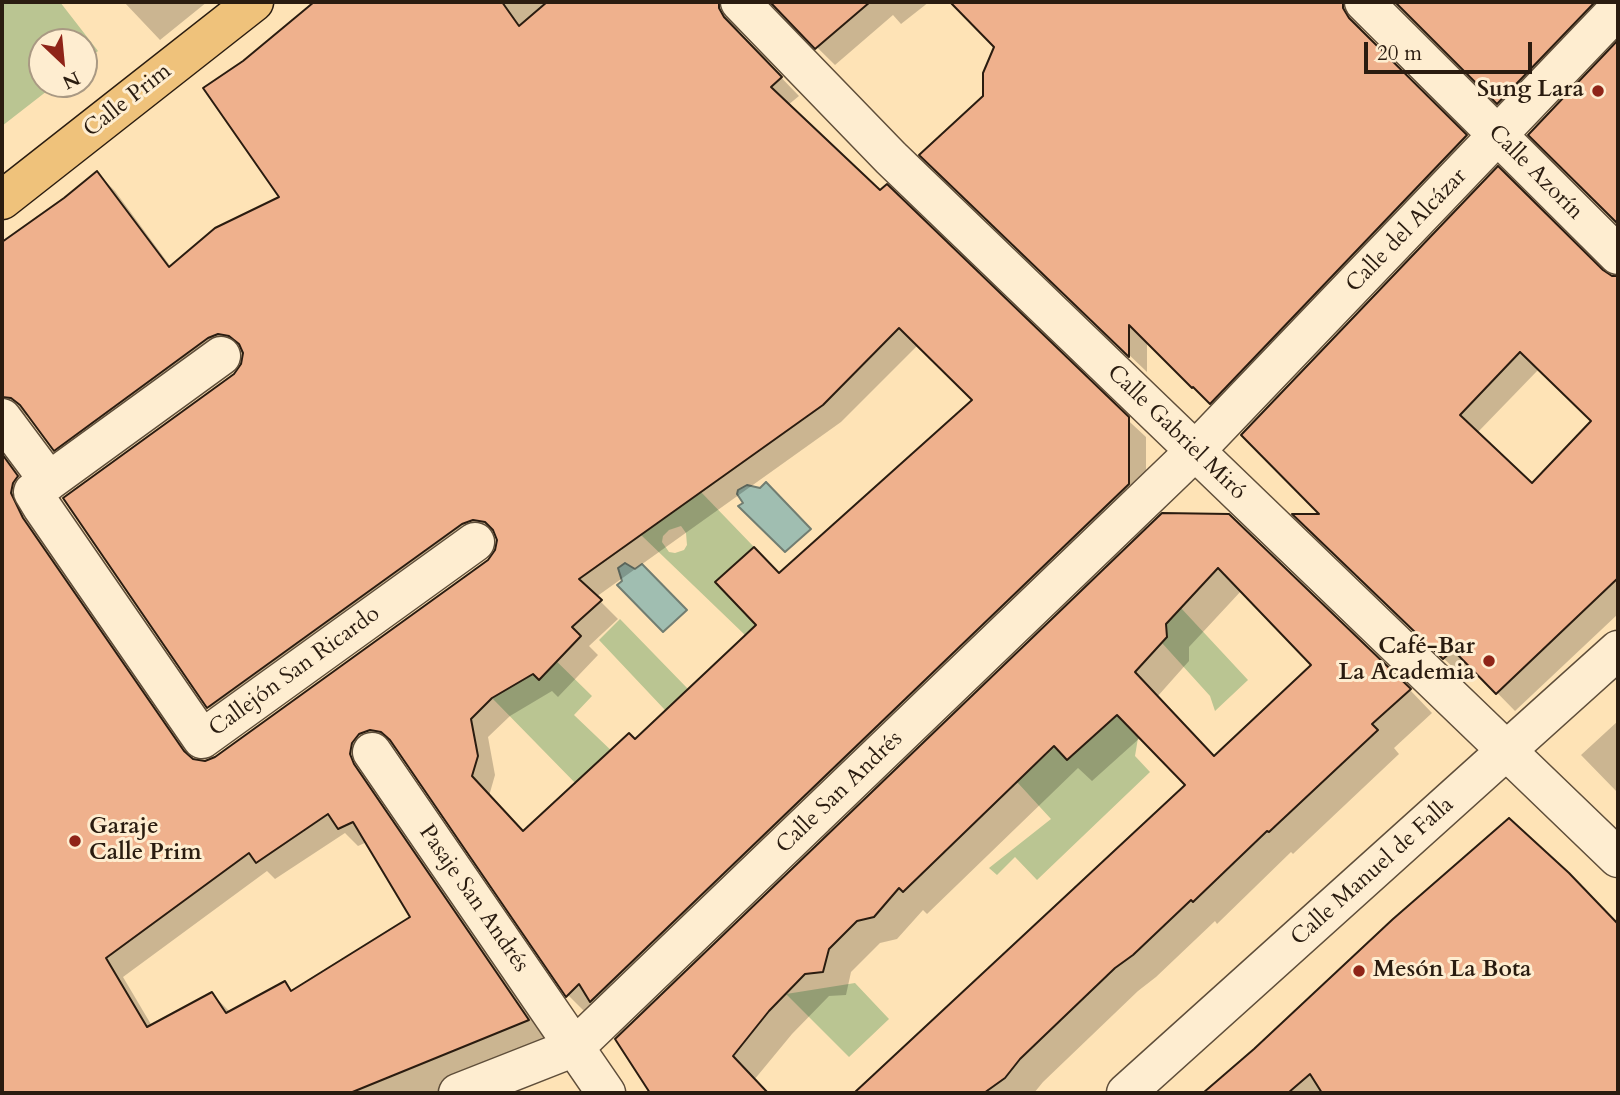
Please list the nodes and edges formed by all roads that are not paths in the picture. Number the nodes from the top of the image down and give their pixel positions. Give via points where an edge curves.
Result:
1 (254, 2) edge
2 (740, 2) edge
3 (1364, 2) edge
4 (1618, 9) edge
5 (1498, 136) junction
6 (2, 200) edge
7 (1618, 256) edge
8 (221, 356) dead end
9 (2, 418) edge
10 (1195, 451) junction
11 (49, 481) junction
12 (475, 542) dead end
13 (1618, 650) edge
14 (1508, 751) junction
15 (372, 752) dead end
16 (1618, 858) edge
17 (575, 1047) junction
18 (458, 1093) edge
19 (606, 1093) edge
20 (1126, 1093) edge

1 - 6 main road, Calle Prim
2 - 10 street, Calle Gabriel Miró via 891,158
3 - 5 street, Calle Azorín
4 - 5 street, Calle del Alcázar
5 - 7 street, Calle Azorín
5 - 10 street, Calle del Alcázar
8 - 11 street
9 - 11 street
10 - 14 street, Calle Gabriel Miró
10 - 17 street, Calle San Andrés
11 - 12 street, Callejón San Ricardo via 33,492 202,739
13 - 14 street, Calle Manuel de Falla
14 - 16 street, Calle Gabriel Miró
14 - 20 street, Calle Manuel de Falla
15 - 17 street, Pasaje San Andrés
17 - 18 street, Calle San Andrés
17 - 19 street, Pasaje San Andrés

